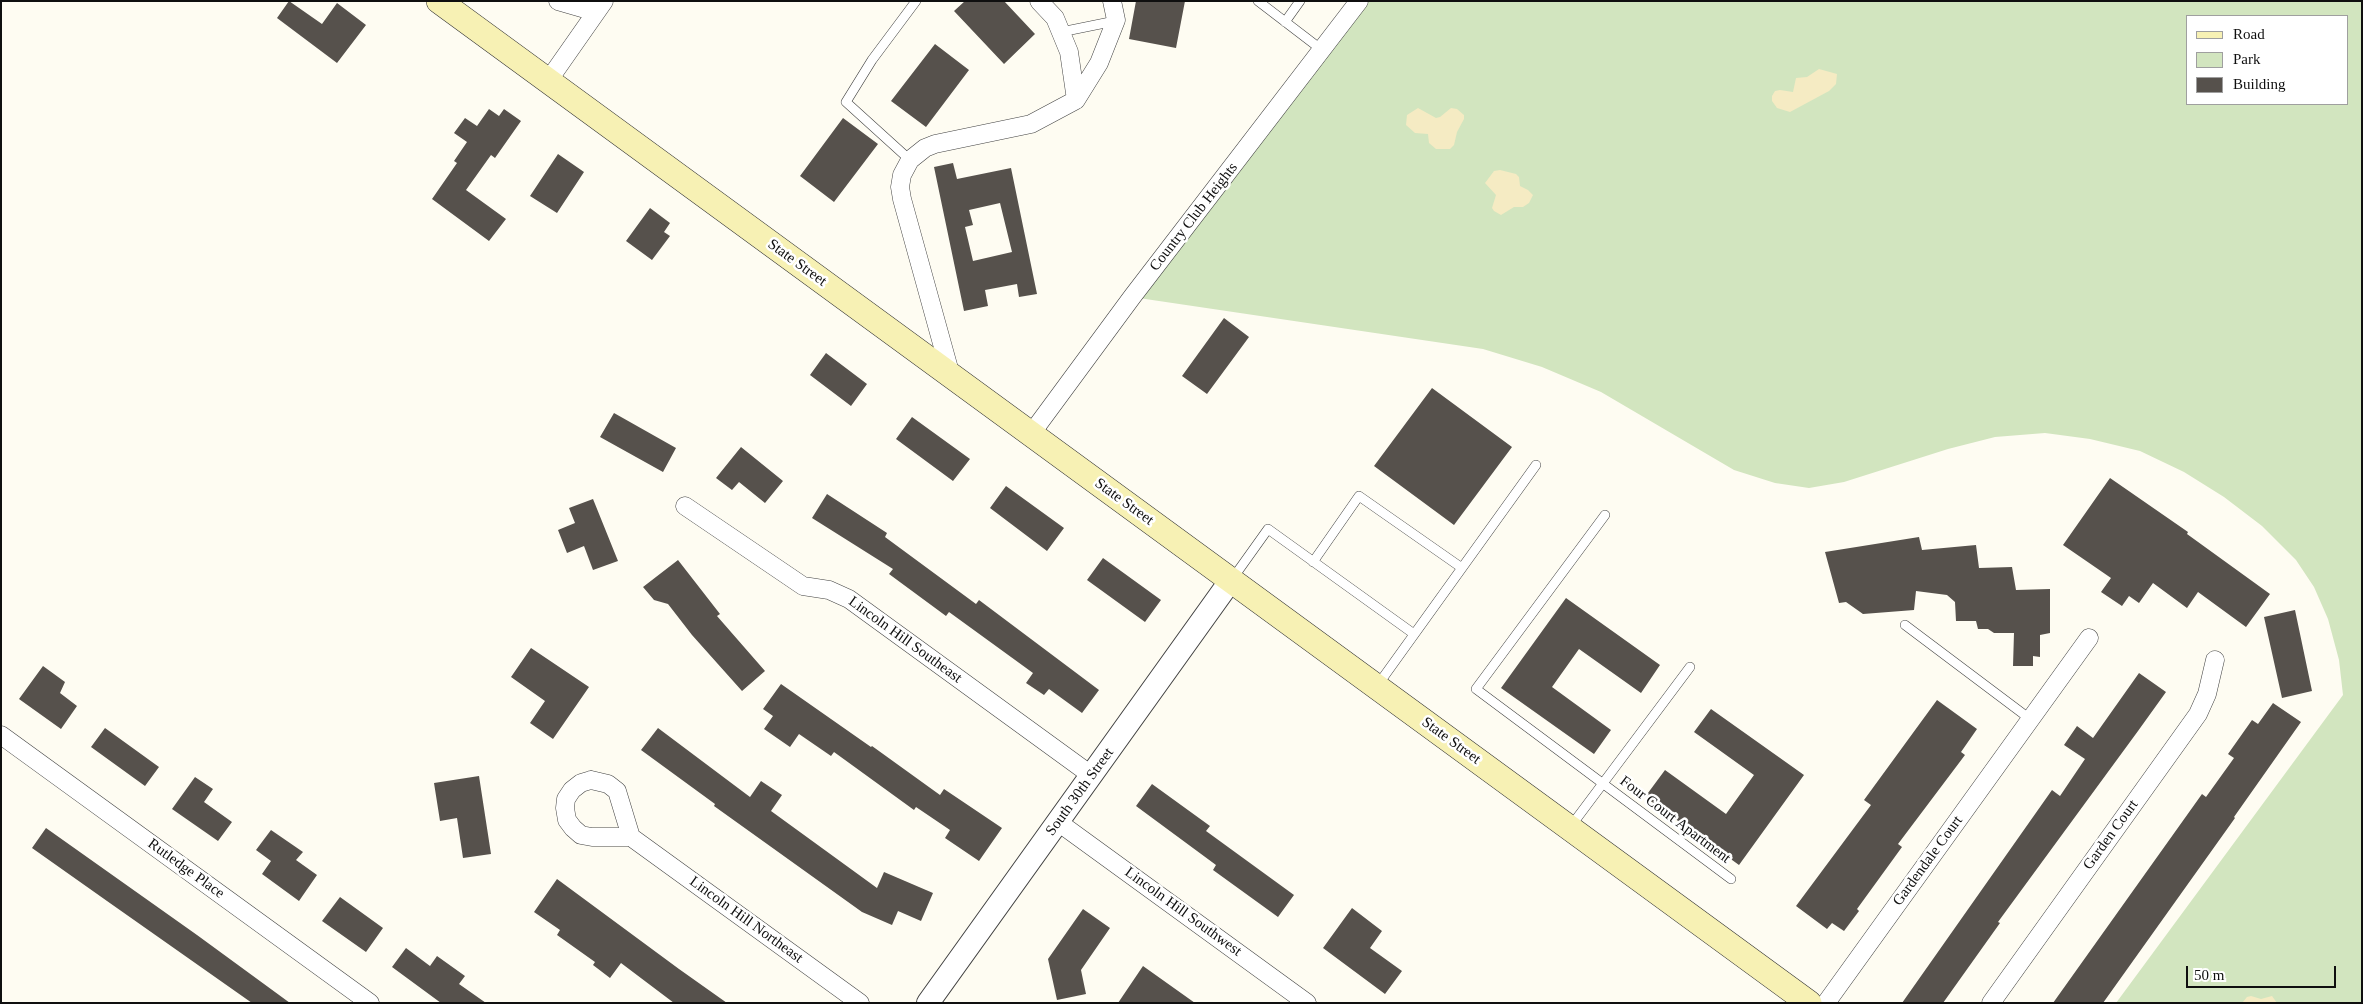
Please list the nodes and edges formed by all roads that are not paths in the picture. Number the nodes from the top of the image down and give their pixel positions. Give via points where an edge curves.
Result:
1 (439, 1) edge
2 (558, 1) edge
3 (916, 1) edge
4 (1039, 1) edge
5 (1112, 1) edge
6 (1258, 1) edge
7 (1300, 1) edge
8 (1359, 1) edge
9 (600, 6) edge
10 (1116, 20) junction
11 (1285, 22) junction
12 (1061, 32) junction
13 (1323, 50) junction
14 (548, 81) junction
15 (1076, 100) junction
16 (910, 160) junction
17 (951, 376) junction
18 (1032, 434) junction
19 (1536, 465) dead end
20 (686, 506) dead end
21 (1605, 515) dead end
22 (1313, 562) junction
23 (1462, 568) junction
24 (1231, 580) junction
25 (1905, 625) dead end
26 (1414, 634) junction
27 (2089, 638) dead end
28 (2215, 660) dead end
29 (1690, 667) dead end
30 (1376, 687) junction
31 (2030, 719) junction
32 (1, 735) edge
33 (1091, 775) junction
34 (1602, 783) junction
35 (1058, 822) junction
36 (1569, 828) junction
37 (631, 837) dead end
38 (1731, 879) dead end
39 (370, 1003) edge
40 (860, 1003) edge
41 (928, 1003) edge
42 (1308, 1003) edge
43 (1809, 1003) edge
44 (1826, 1003) edge
45 (1991, 1003) edge

1 - 14 main road, State Street
2 - 9 street
3 - 16 lane via 872,60 846,102
4 - 12 street via 1055,18
5 - 10 street
6 - 11 lane
7 - 11 lane
8 - 13 street, Country Club Heights
9 - 14 street
10 - 12 lane
10 - 15 street via 1099,63
11 - 13 lane
12 - 15 street via 1069,52
13 - 18 street, Country Club Heights via 1132,297
14 - 17 main road, State Street
15 - 16 street via 1031,124 935,144
16 - 17 street via 902,175 902,199
17 - 18 main road, State Street
18 - 24 main road, State Street
19 - 23 lane
20 - 33 street, Lincoln Hill Southeast via 803,586 830,590 849,599
21 - 34 lane, Four Court Apartment via 1476,689
22 - 23 lane via 1360,496
22 - 24 lane via 1268,529
22 - 26 lane
23 - 26 lane
24 - 30 main road, State Street
24 - 33 street, South 30th Street
25 - 31 lane
26 - 30 lane
27 - 31 street, Gardendale Court
28 - 45 street, Garden Court via 2207,694 2198,714
29 - 34 lane, Four Court Apartment
30 - 36 main road, State Street
31 - 44 street, Gardendale Court
32 - 39 street, Rutledge Place
33 - 35 street, South 30th Street
34 - 36 lane, Four Court Apartment
34 - 38 lane, Four Court Apartment
35 - 41 street, South 30th Street
35 - 42 street, Lincoln Hill Southwest
36 - 43 main road, State Street
37 - 40 street, Lincoln Hill Northeast

